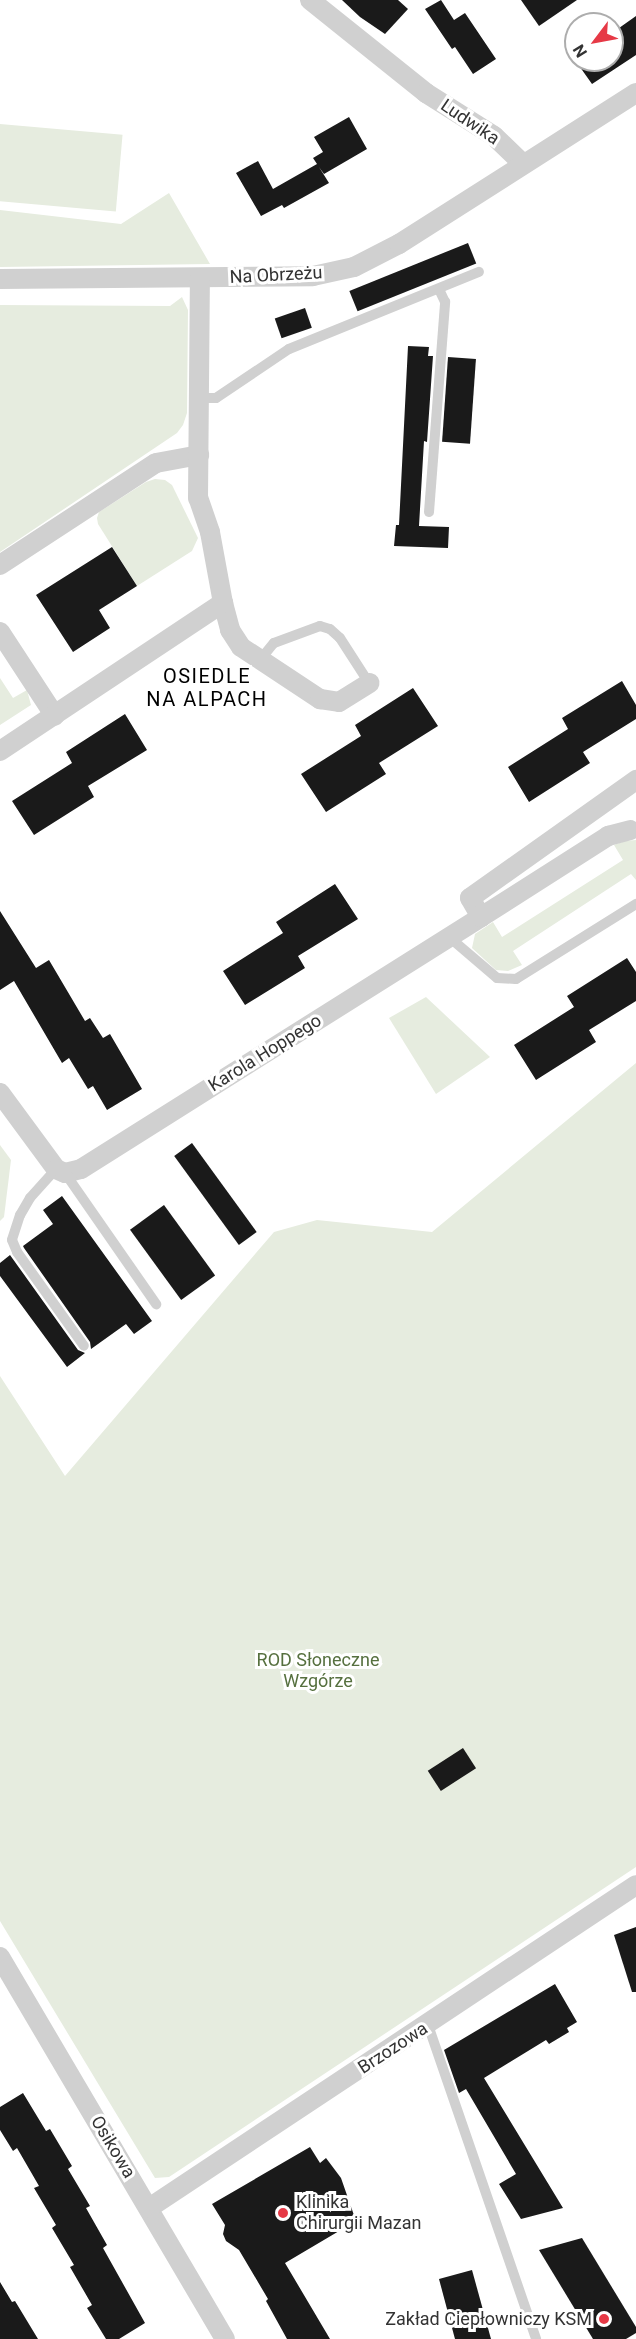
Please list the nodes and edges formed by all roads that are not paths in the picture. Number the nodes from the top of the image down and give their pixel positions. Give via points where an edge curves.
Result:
1 (310, 0) edge
2 (636, 93) edge
3 (523, 164) junction
4 (479, 272) dead end
5 (200, 278) junction
6 (0, 279) edge
7 (439, 289) junction
8 (200, 398) junction
9 (199, 455) junction
10 (429, 512) dead end
11 (0, 565) edge
12 (223, 603) junction
13 (0, 632) edge
14 (261, 660) junction
15 (369, 683) joint
16 (55, 716) junction
17 (0, 751) edge
18 (636, 780) edge
19 (606, 802) junction
20 (633, 830) edge
21 (636, 904) edge
22 (481, 916) junction
23 (449, 937) junction
24 (0, 1093) edge
25 (67, 1170) junction
26 (156, 1304) dead end
27 (84, 1346) dead end
28 (636, 1885) edge
29 (0, 1957) edge
30 (428, 2025) junction
31 (149, 2208) junction
32 (225, 2339) edge
33 (536, 2339) edge

1 - 3 street, Ludwika via 426,93 494,136
2 - 3 street
3 - 5 street, Na Obrzeżu via 399,244 354,267 313,276
4 - 7 lane
5 - 6 street, Na Obrzeżu
5 - 8 street
7 - 8 lane via 289,349 216,398
7 - 10 lane via 445,302
8 - 9 street
9 - 11 street via 156,463
9 - 12 street via 198,498 210,532
12 - 14 street via 230,630 241,646
12 - 16 street
13 - 16 street
14 - 15 street via 320,699 339,702
14 - 15 lane via 274,643 320,626 330,628
16 - 17 street
18 - 19 street
19 - 20 street, Karola Hoppego
19 - 22 street via 471,898
20 - 22 street, Karola Hoppego via 608,836
21 - 23 lane via 516,979 497,978
22 - 23 street, Karola Hoppego
23 - 25 street, Karola Hoppego
24 - 25 street
25 - 26 lane
25 - 27 lane via 30,1198 12,1240
28 - 30 street, Brzozowa
29 - 31 street, Osikowa
30 - 31 street, Brzozowa
30 - 33 lane
31 - 32 street, Osikowa

